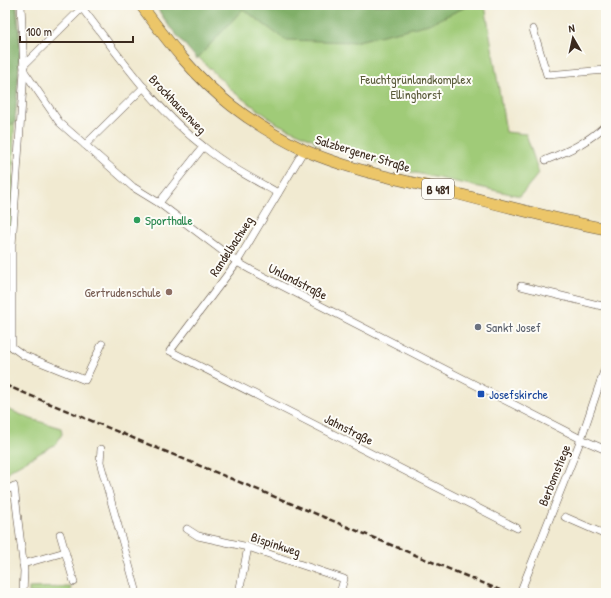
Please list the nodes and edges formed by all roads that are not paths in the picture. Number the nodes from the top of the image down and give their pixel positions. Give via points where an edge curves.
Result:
1 (21, 5) edge
2 (141, 5) edge
3 (83, 6) edge
4 (533, 29) dead end
5 (24, 68) junction
6 (606, 70) edge
7 (144, 87) junction
8 (606, 125) edge
9 (85, 145) junction
10 (204, 147) junction
11 (304, 150) junction
12 (546, 160) dead end
13 (278, 193) junction
14 (159, 203) junction
15 (606, 229) edge
16 (237, 262) junction
17 (521, 286) dead end
18 (606, 307) edge
19 (102, 344) dead end
20 (170, 351) joint
21 (606, 365) edge
22 (605, 375) edge
23 (581, 439) junction
24 (101, 449) dead end
25 (606, 450) edge
26 (5, 491) edge
27 (565, 517) dead end
28 (517, 528) dead end
29 (187, 529) dead end
30 (60, 534) dead end
31 (606, 535) edge
32 (248, 547) junction
33 (65, 552) junction
34 (23, 564) junction
35 (74, 582) dead end
36 (23, 593) edge
37 (137, 593) edge
38 (239, 593) edge
39 (340, 593) edge
40 (520, 593) edge

1 - 5 street
2 - 11 main road, Salzbergener Straße / B 481 via 178,53 210,88 254,121
3 - 5 street
3 - 7 street, Brockhausenweg
4 - 6 street via 547,76
5 - 9 street, Unlandstraße via 59,122
5 - 19 street via 12,245 12,347 23,355 85,380
7 - 9 street
7 - 10 street, Brockhausenweg via 172,118
8 - 12 street via 591,139
9 - 14 street, Unlandstraße via 133,187
10 - 13 street, Brockhausenweg
10 - 14 street
11 - 13 street, Randelbachweg
11 - 15 main road, Salzbergener Straße / B 481 via 357,168 538,215
13 - 16 street, Randelbachweg
14 - 16 street, Unlandstraße
16 - 20 street, Randelbachweg
16 - 23 street, Unlandstraße
17 - 18 street
20 - 28 street, Jahnstraße
21 - 22 street, Berbomstiege
22 - 23 street, Berbomstiege
23 - 25 street, Unlandstraße
23 - 40 street, Berbomstiege
24 - 37 street via 100,462
26 - 34 street via 14,486
27 - 31 street
29 - 32 street, Bispinkweg via 198,536
30 - 33 street
32 - 38 street
32 - 39 street, Bispinkweg via 344,580
33 - 34 street
33 - 35 street
34 - 36 street

